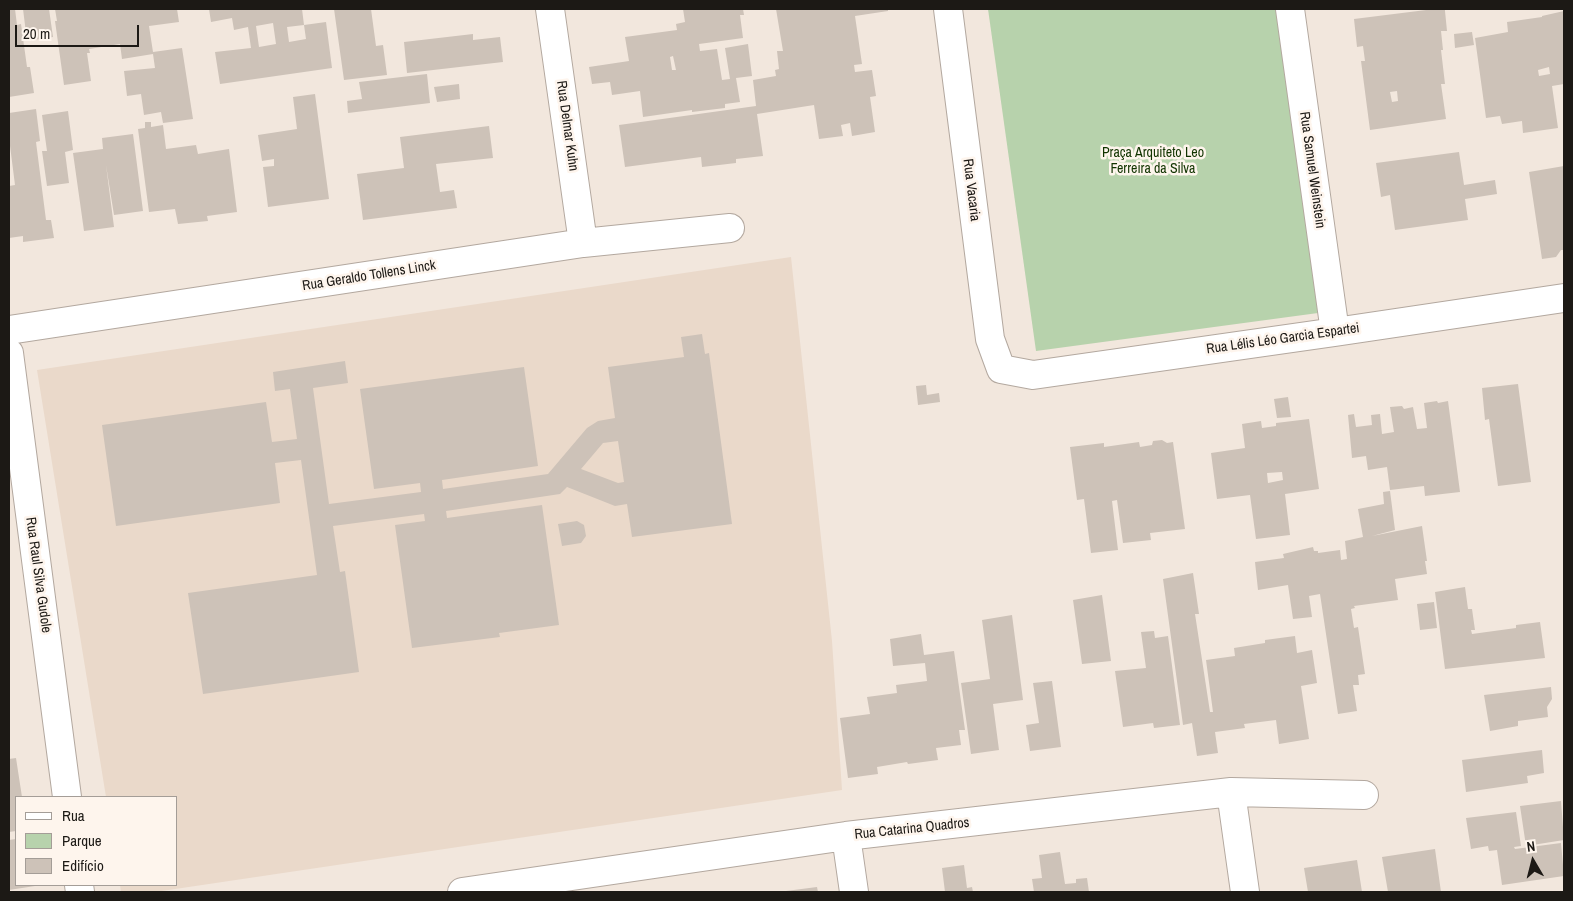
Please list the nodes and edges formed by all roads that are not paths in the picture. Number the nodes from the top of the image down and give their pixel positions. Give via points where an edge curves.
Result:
1 (550, 9) edge
2 (948, 9) edge
3 (1290, 9) edge
4 (730, 228) dead end
5 (583, 243) junction
6 (1564, 298) edge
7 (9, 330) edge
8 (1335, 332) junction
9 (9, 353) edge
10 (1001, 369) joint
11 (1230, 792) junction
12 (1364, 795) dead end
13 (68, 796) edge
14 (846, 836) junction
15 (467, 892) edge
16 (854, 892) edge
17 (1245, 892) edge

1 - 5 street, Rua Delmar Kuhn
2 - 10 street, Rua Vacaria via 990,338
3 - 8 street, Rua Samuel Weinstein
4 - 5 street, Rua Geraldo Tollens Linck
5 - 7 street, Rua Geraldo Tollens Linck
6 - 8 street, Rua Lélis Léo Garcia Espartei
8 - 10 street, Rua Lélis Léo Garcia Espartei via 1032,375
9 - 13 street, Rua Raul Silva Gudole
11 - 12 street, Rua Catarina Quadros
11 - 14 street, Rua Catarina Quadros
11 - 17 street
14 - 15 street, Rua Catarina Quadros
14 - 16 street

